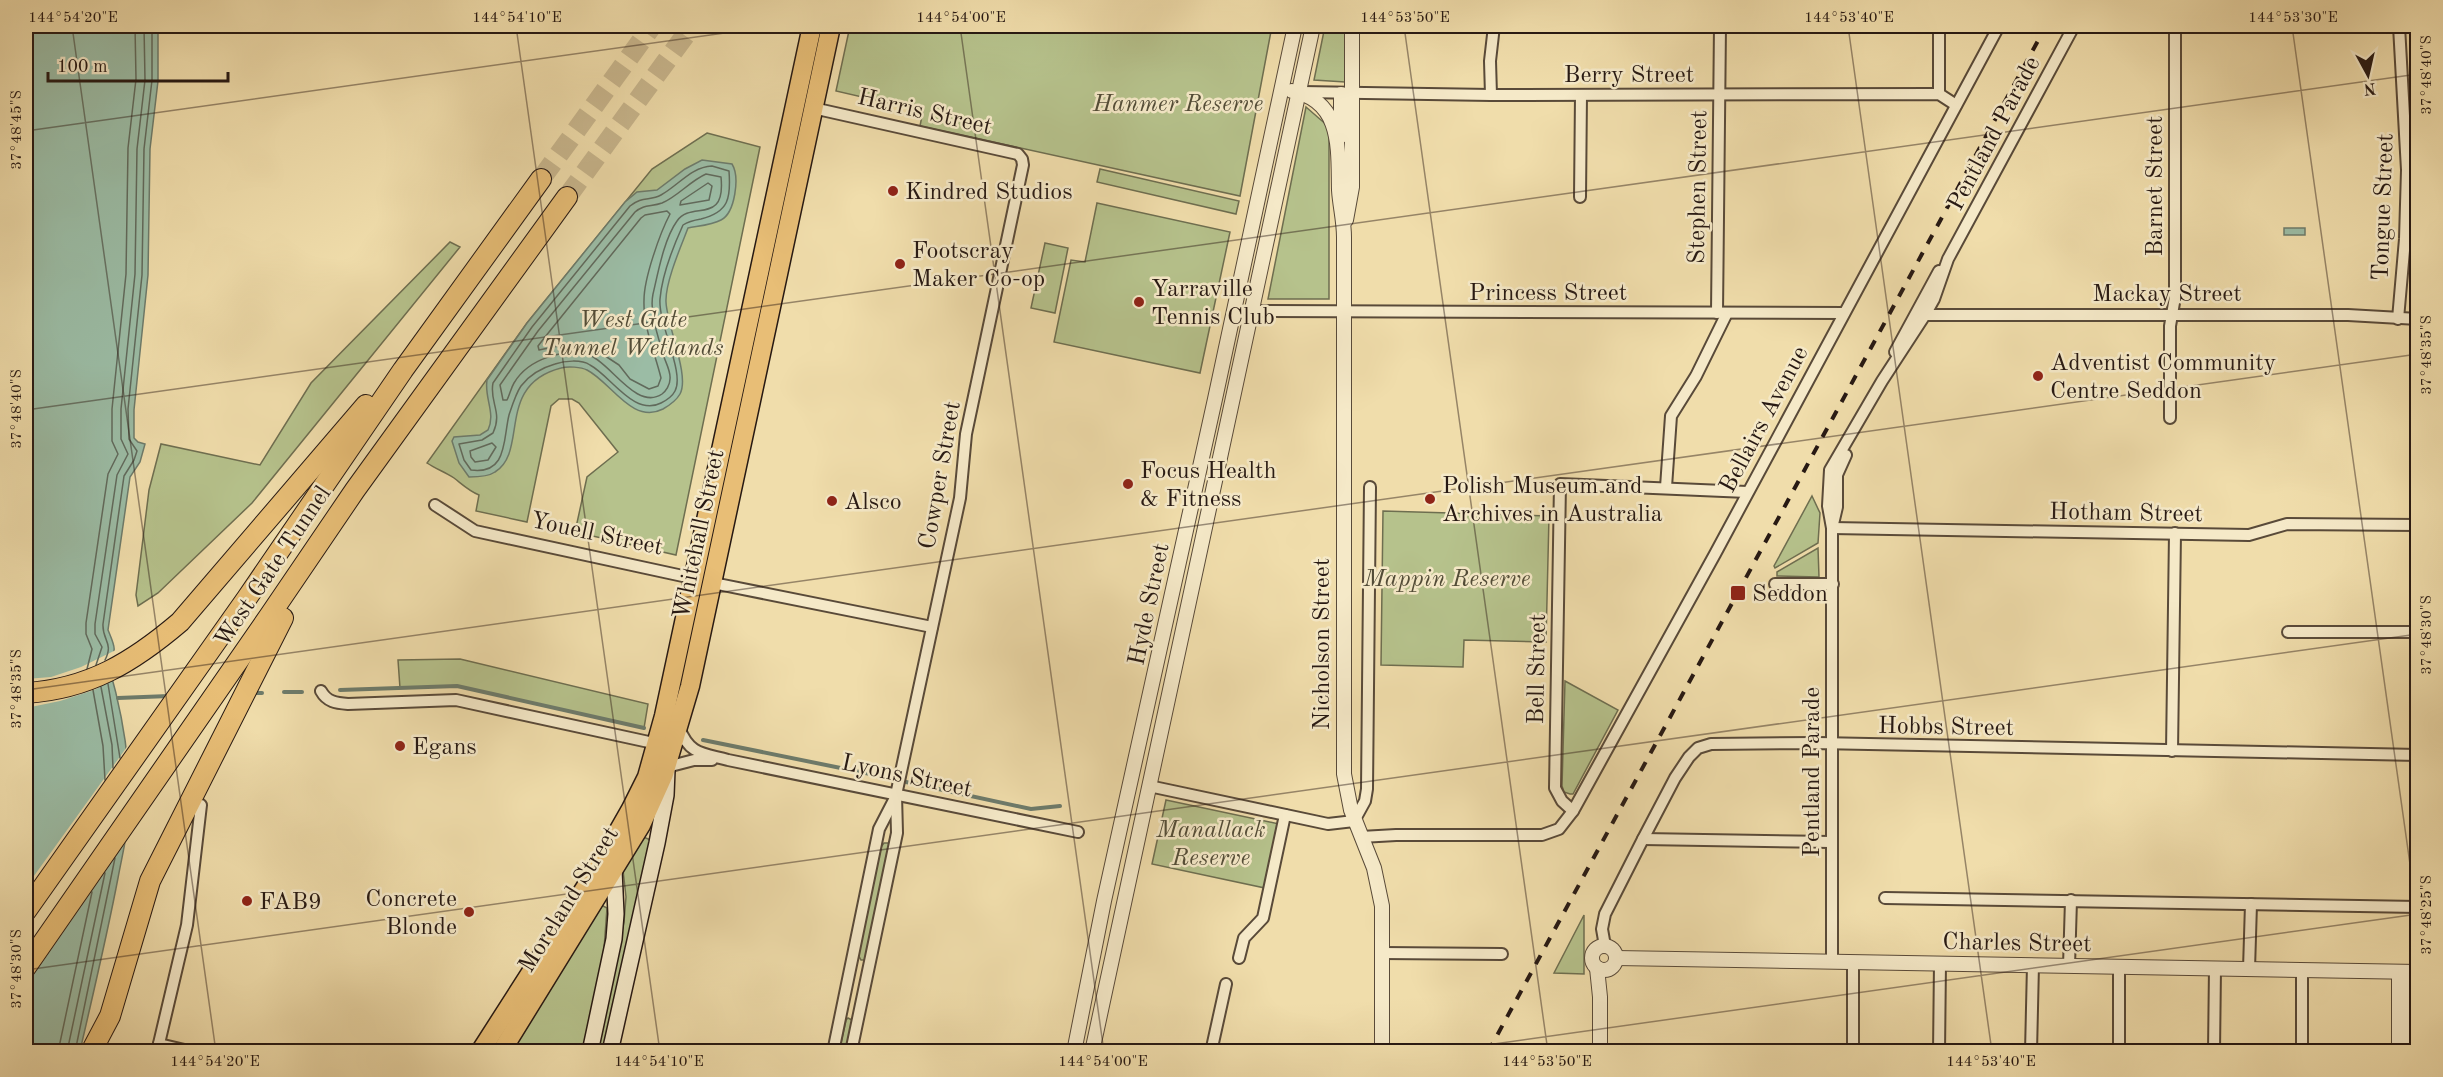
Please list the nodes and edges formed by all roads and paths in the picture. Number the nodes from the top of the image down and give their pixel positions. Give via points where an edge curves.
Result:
1 (813, 26) edge
2 (831, 26) edge
3 (1295, 26) edge
4 (1313, 26) edge
5 (1353, 26) edge
6 (1494, 26) edge
7 (1720, 26) edge
8 (1939, 26) edge
9 (1999, 26) edge
10 (2074, 26) edge
11 (2175, 26) edge
12 (2399, 26) edge
13 (1281, 88) junction
14 (1299, 92) junction
15 (1347, 94) junction
16 (1939, 94) junction
17 (1491, 95) junction
18 (1581, 95) junction
19 (1719, 96) junction
20 (1956, 105) junction
21 (804, 106) junction
22 (1023, 161) joint
23 (1339, 171) junction
24 (541, 179) tunnel mouth
25 (567, 197) tunnel mouth
26 (1580, 197) dead end
27 (1344, 231) junction
28 (1252, 312) junction
29 (1234, 313) junction
30 (1344, 313) junction
31 (1722, 313) junction
32 (1844, 313) junction
33 (2172, 314) junction
34 (1921, 315) junction
35 (2398, 319) junction
36 (2418, 319) edge
37 (752, 348) junction
38 (403, 370) junction
39 (2170, 418) dead end
40 (1370, 487) dead end
41 (1666, 488) junction
42 (1747, 492) junction
43 (435, 505) dead end
44 (2418, 525) edge
45 (1832, 528) junction
46 (2175, 533) junction
47 (692, 578) junction
48 (713, 583) junction
49 (1776, 584) dead end
50 (1833, 584) junction
51 (276, 618) junction
52 (932, 627) junction
53 (2288, 632) dead end
54 (2418, 632) edge
55 (321, 691) dead end
56 (26, 693) edge
57 (679, 728) junction
58 (658, 744) junction
59 (1832, 744) junction
60 (2172, 751) junction
61 (2418, 755) edge
62 (728, 760) junction
63 (667, 767) junction
64 (1149, 786) junction
65 (896, 795) junction
66 (201, 805) dead end
67 (1573, 812) junction
68 (1286, 815) junction
69 (1354, 821) junction
70 (623, 824) junction
71 (1078, 832) dead end
72 (1361, 837) junction
73 (1643, 839) junction
74 (1831, 842) junction
75 (1118, 843) junction
76 (1136, 846) junction
77 (614, 870) junction
78 (1885, 898) dead end
79 (2071, 900) junction
80 (2251, 904) junction
81 (2418, 907) edge
82 (26, 911) edge
83 (1605, 946) junction
84 (1382, 953) junction
85 (1502, 954) dead end
86 (1239, 958) dead end
87 (1616, 958) junction
88 (1832, 961) junction
89 (1853, 962) junction
90 (1941, 963) junction
91 (2033, 965) junction
92 (2070, 966) junction
93 (2119, 966) junction
94 (26, 967) edge
95 (2215, 968) junction
96 (1602, 969) junction
97 (2249, 969) junction
98 (2302, 970) junction
99 (2409, 972) edge
100 (1226, 984) dead end
101 (2409, 1037) edge
102 (158, 1048) edge
103 (91, 1052) edge
104 (193, 1052) edge
105 (480, 1052) edge
106 (501, 1052) edge
107 (590, 1052) edge
108 (610, 1052) edge
109 (833, 1052) edge
110 (851, 1052) edge
111 (1074, 1052) edge
112 (1092, 1052) edge
113 (1211, 1052) edge
114 (1382, 1052) edge
115 (1600, 1052) edge
116 (1853, 1052) edge
117 (1939, 1052) edge
118 (2031, 1052) edge
119 (2119, 1052) edge
120 (2214, 1052) edge
121 (2302, 1052) edge
122 (2399, 1052) edge
123 (2409, 1052) edge

1 - 21 main road, Whitehall Street
2 - 21 main road, Whitehall Street
3 - 13 street, Hyde Street
4 - 14 street, Hyde Street
5 - 15 street, Nicholson Street
6 - 17 street
7 - 19 street, Stephen Street
8 - 16 street
9 - 20 street, Bellairs Avenue
10 - 34 street, Pentland Parade via 1948,259 1934,277
11 - 33 street, Barnet Street
12 - 35 street, Tongue Street via 2407,170
13 - 14 street
13 - 29 street, Hyde Street
14 - 15 street, Berry Street
14 - 23 street, Nicholson Street via 1320,105 1330,117
14 - 28 street, Hyde Street
15 - 17 street, Berry Street
15 - 23 street
15 - 27 street, Nicholson Street via 1352,187
16 - 19 street, Berry Street
16 - 20 street
17 - 18 street, Berry Street
18 - 19 street, Berry Street
18 - 26 street
19 - 31 street, Stephen Street
20 - 32 street, Bellairs Avenue
21 - 22 street, Harris Street via 1018,154
21 - 37 main road, Whitehall Street
22 - 52 street, Cowper Street via 966,434 960,498
23 - 27 street, Nicholson Street
24 - 38 highway, West Gate Tunnel
25 - 51 highway, West Gate Tunnel via 355,490
27 - 30 street, Nicholson Street
28 - 29 street
28 - 30 street, Princess Street
28 - 64 street, Hyde Street
29 - 75 street, Hyde Street
30 - 31 street, Princess Street
30 - 69 street, Nicholson Street via 1344,768
31 - 32 street, Princess Street
31 - 41 street, Stephen Street via 1696,376 1671,416
32 - 42 street, Bellairs Avenue
33 - 34 street, Mackay Street
33 - 35 street, Mackay Street
33 - 39 street, Barnet Street
34 - 45 street, Pentland Parade via 1900,339 1882,381 1829,474
35 - 36 street, Mackay Street
37 - 47 main road, Whitehall Street
37 - 48 main road, Whitehall Street
38 - 56 highway via 371,399 180,622 114,670 67,686
38 - 82 highway, West Gate Tunnel
40 - 69 street via 1367,793
41 - 42 street
41 - 67 street, Bell Street via 1560,484 1556,788
42 - 67 street, Bellairs Avenue
43 - 47 street, Youell Street via 475,531
44 - 46 street, Hotham Street via 2287,524 2249,535
45 - 46 street, Hotham Street
45 - 50 street, Pentland Parade
46 - 60 street
47 - 48 main road, Youell Street
47 - 58 main road, Whitehall Street
48 - 52 street, Youell Street
48 - 57 main road, Whitehall Street
49 - 50 street
50 - 59 street, Pentland Parade
51 - 94 highway, West Gate Tunnel
51 - 103 highway via 150,881 110,1016
52 - 65 street, Cowper Street
53 - 54 street
55 - 58 street via 333,702 348,704 456,700
57 - 62 street, Lyons Street via 691,749
57 - 63 main road, Whitehall Street
58 - 70 main road, Whitehall Street
59 - 60 street, Hobbs Street
59 - 73 street, Hobbs Street via 1717,743 1698,748 1675,778
59 - 74 street, Pentland Parade
60 - 61 street, Hobbs Street
62 - 63 street, Lyons Street via 694,760
62 - 65 street, Lyons Street
63 - 77 main road, Moreland Street via 646,815
63 - 108 main road, Whitehall Street via 659,832
64 - 68 street
64 - 76 street, Hyde Street
65 - 71 street, Lyons Street
65 - 109 street, Cowper Street via 879,829
65 - 110 street, Cowper Street via 897,833
66 - 102 street via 187,926
67 - 72 street, Bellairs Avenue via 1559,830 1542,835
68 - 69 street via 1333,825
68 - 86 street via 1263,918 1244,938
69 - 72 street, Nicholson Street
70 - 77 main road
70 - 105 main road, Moreland Street
72 - 84 street, Nicholson Street via 1380,888
73 - 74 street
73 - 83 street, Hobbs Street via 1605,914
74 - 88 street, Pentland Parade
75 - 76 street
75 - 111 street, Hyde Street
76 - 112 street, Hyde Street
77 - 106 main road, Moreland Street
77 - 107 main road via 614,933
78 - 79 street
79 - 80 street
79 - 92 street
80 - 81 street
80 - 97 street
83 - 87 street via 1613,950
83 - 96 street via 1593,956
84 - 85 street
84 - 114 street, Nicholson Street
87 - 88 street, Charles Street
87 - 96 street via 1614,966
88 - 89 street, Charles Street
89 - 90 street, Charles Street
89 - 116 street
90 - 91 street, Charles Street
90 - 117 street
91 - 92 street, Charles Street
91 - 118 street
92 - 93 street, Charles Street
93 - 95 street, Charles Street
93 - 119 street
95 - 97 street, Charles Street
95 - 120 street
96 - 115 street
97 - 98 street, Charles Street
98 - 99 street, Charles Street
98 - 121 street
99 - 101 street
100 - 113 street
101 - 122 street
101 - 123 street
102 - 104 street

